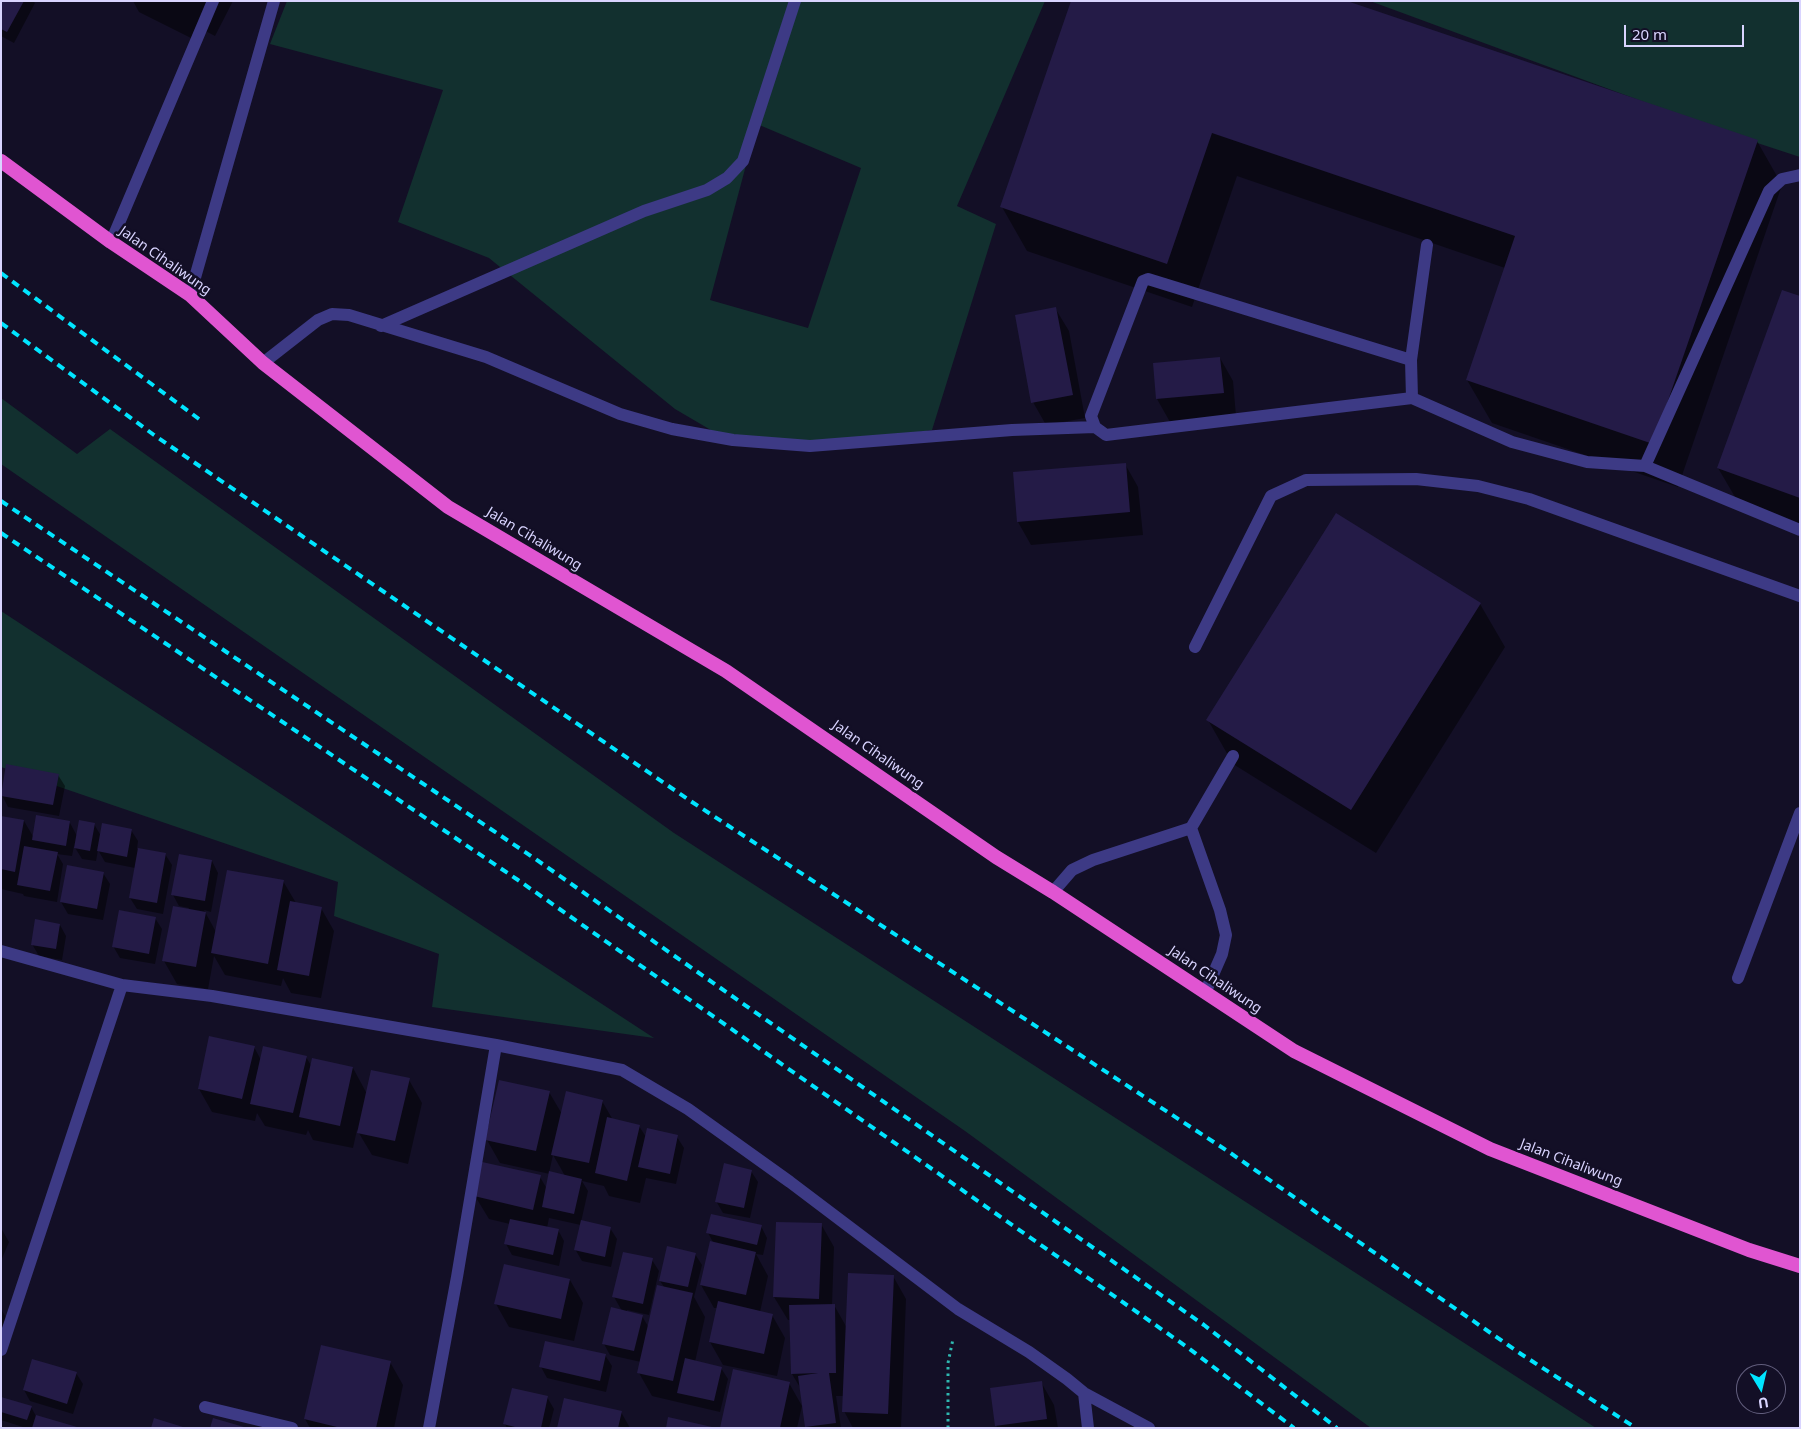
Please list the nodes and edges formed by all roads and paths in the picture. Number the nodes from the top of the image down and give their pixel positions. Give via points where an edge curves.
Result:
1 (212, 1) edge
2 (274, 1) edge
3 (795, 1) edge
4 (1, 161) edge
5 (1800, 175) edge
6 (111, 242) junction
7 (1427, 244) dead end
8 (190, 295) junction
9 (381, 326) junction
10 (1410, 360) junction
11 (263, 363) junction
12 (1412, 398) junction
13 (1095, 427) junction
14 (1645, 466) junction
15 (1800, 530) edge
16 (1800, 596) edge
17 (1195, 647) dead end
18 (1233, 756) dead end
19 (1800, 813) edge
20 (1191, 828) junction
21 (1053, 892) junction
22 (1, 951) edge
23 (1738, 978) dead end
24 (122, 985) junction
25 (1205, 993) junction
26 (496, 1045) junction
27 (1800, 1266) edge
28 (958, 1309) junction
29 (1, 1350) edge
30 (1084, 1393) junction
31 (205, 1407) dead end
32 (292, 1428) edge
33 (429, 1428) edge
34 (948, 1428) edge
35 (1088, 1428) edge
36 (1149, 1428) edge

1 - 6 street
2 - 8 street
3 - 9 street via 743,160 727,178 707,190 636,215
4 - 6 highway, Jalan Cihaliwung
5 - 14 street via 1782,179 1769,191
6 - 8 highway, Jalan Cihaliwung
7 - 10 street
8 - 11 highway, Jalan Cihaliwung
9 - 11 street via 357,317 332,314 318,320
9 - 13 street via 486,357 620,414 672,429 733,440 810,446 1012,430
10 - 12 street
10 - 13 street via 1148,279 1143,281 1091,416
11 - 21 highway, Jalan Cihaliwung via 448,507 726,671 996,857
12 - 13 street via 1106,435
12 - 14 street via 1512,442 1588,462
14 - 15 street
16 - 17 street via 1529,499 1478,486 1416,479 1306,480 1272,496
18 - 20 street
19 - 23 street
20 - 21 street via 1093,860 1072,870
20 - 25 street via 1226,935 1222,954
21 - 25 highway, Jalan Cihaliwung
22 - 24 street
24 - 26 street via 212,996
24 - 29 street
25 - 27 highway, Jalan Cihaliwung via 1294,1052 1490,1149 1749,1250
26 - 28 street via 622,1070 688,1109
26 - 33 street
28 - 30 street via 1028,1352
28 - 34 path via 948,1363
30 - 35 street
30 - 36 street
31 - 32 street

